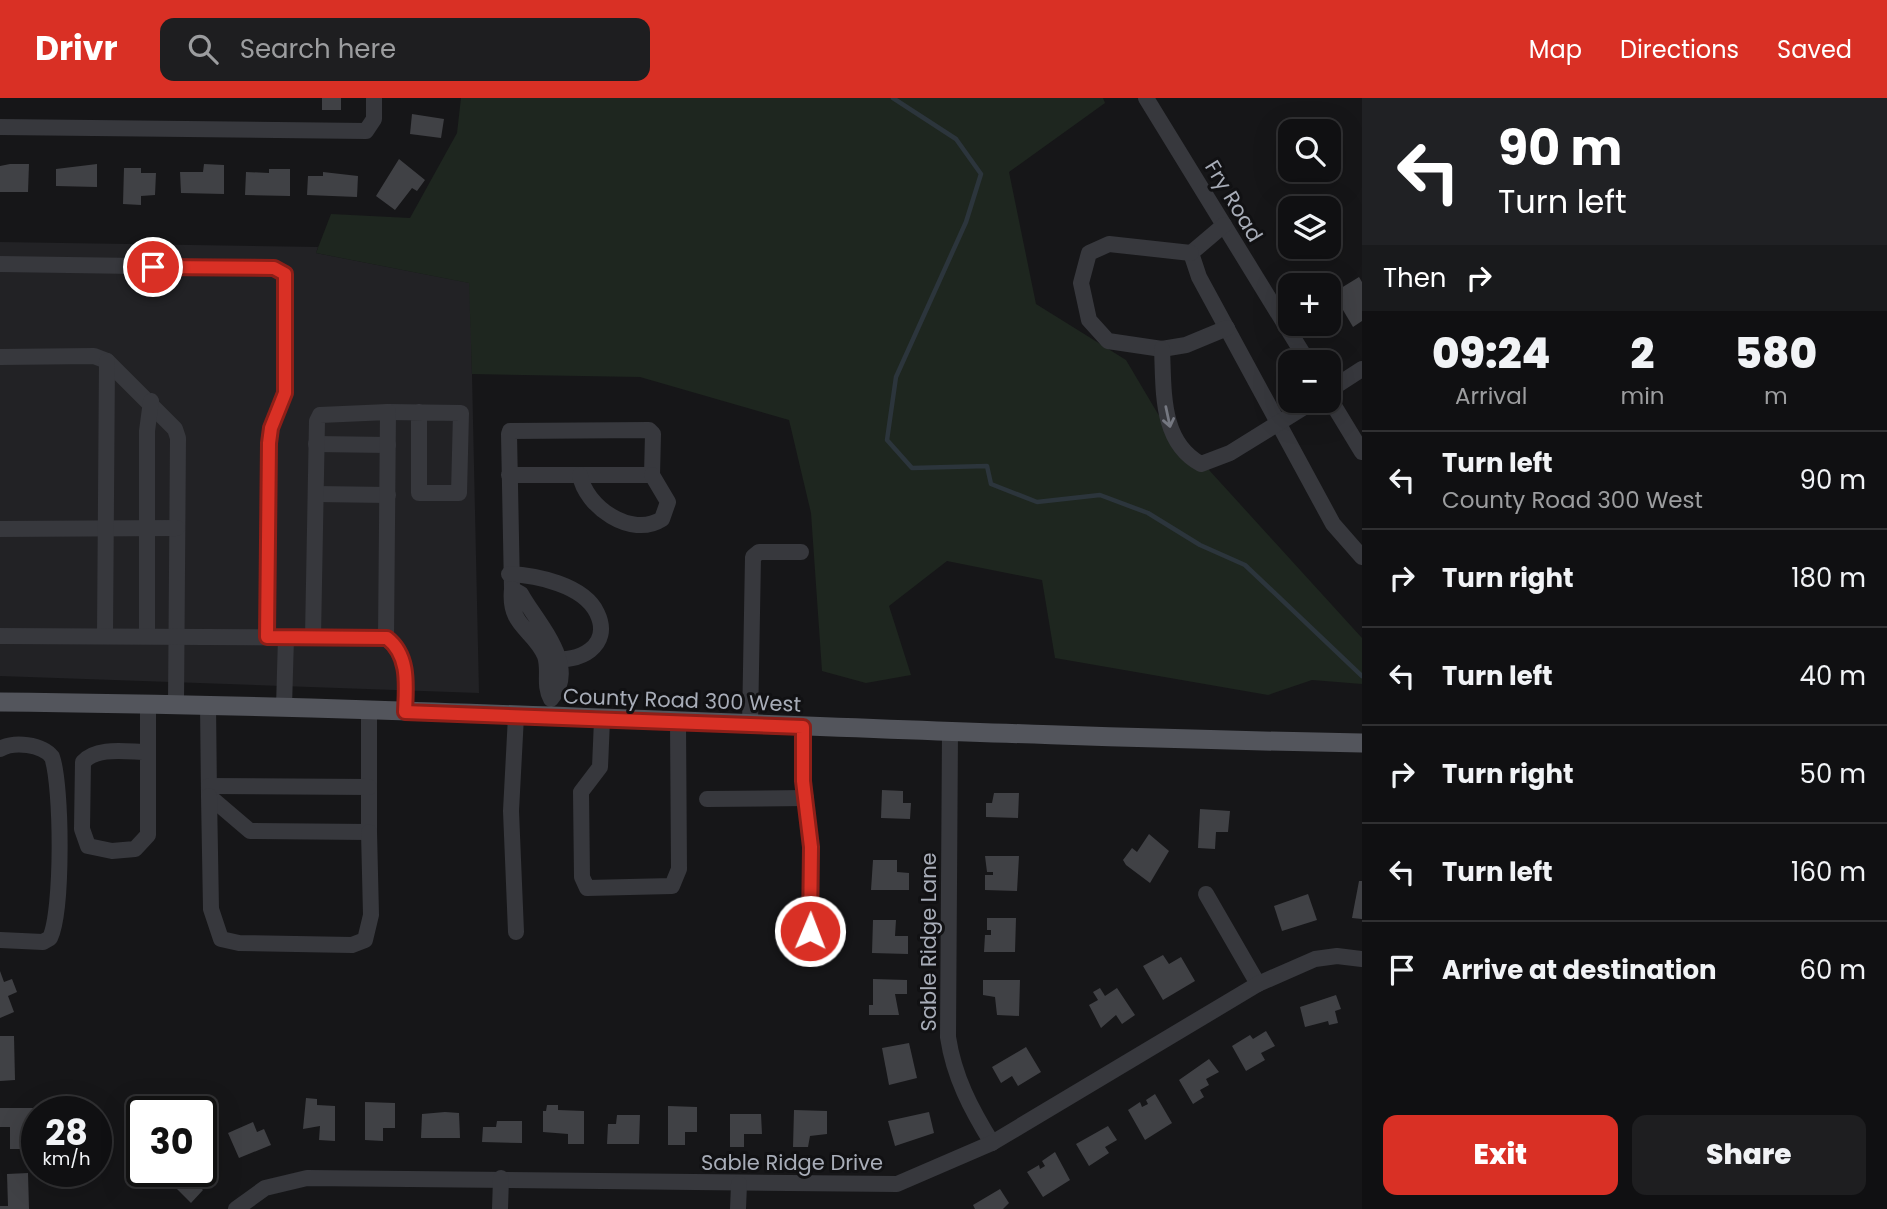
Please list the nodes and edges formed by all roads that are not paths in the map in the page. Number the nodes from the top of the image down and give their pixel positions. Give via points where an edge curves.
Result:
1 (374, 98) edge
2 (1146, 98) edge
3 (0, 127) edge
4 (1224, 225) junction
5 (1191, 253) junction
6 (0, 264) edge
7 (1227, 328) junction
8 (1162, 349) junction
9 (1301, 350) edge
10 (0, 357) edge
11 (107, 361) junction
12 (1362, 369) edge
13 (1341, 384) edge
14 (151, 401) junction
15 (388, 412) junction
16 (419, 412) junction
17 (1296, 413) edge
18 (1340, 413) edge
19 (1279, 425) junction
20 (317, 444) junction
21 (388, 446) junction
22 (1362, 452) edge
23 (509, 475) junction
24 (580, 475) junction
25 (652, 475) junction
26 (316, 494) junction
27 (387, 495) junction
28 (146, 528) junction
29 (177, 528) junction
30 (0, 529) edge
31 (106, 529) junction
32 (801, 552) dead end
33 (1362, 557) edge
34 (510, 582) junction
35 (105, 635) junction
36 (147, 635) junction
37 (177, 635) junction
38 (0, 636) edge
39 (267, 637) junction
40 (286, 637) junction
41 (313, 637) junction
42 (387, 638) junction
43 (552, 658) junction
44 (0, 702) edge
45 (148, 703) junction
46 (176, 704) junction
47 (208, 704) junction
48 (284, 707) junction
49 (550, 708) junction
50 (369, 710) junction
51 (405, 712) junction
52 (516, 716) junction
53 (601, 720) junction
54 (678, 723) junction
55 (750, 725) junction
56 (803, 727) junction
57 (950, 732) junction
58 (1357, 743) edge
59 (0, 749) edge
60 (148, 752) junction
61 (369, 787) junction
62 (209, 791) junction
63 (806, 798) junction
64 (707, 799) dead end
65 (369, 832) junction
66 (1206, 894) dead end
67 (516, 932) dead end
68 (0, 940) edge
69 (810, 959) dead end
70 (1362, 959) edge
71 (1258, 984) junction
72 (992, 1143) junction
73 (501, 1178) junction
74 (739, 1184) junction
75 (236, 1209) edge
76 (500, 1209) edge
77 (738, 1209) edge

1 - 3 street via 374,118 366,131
2 - 4 street, Fry Road
4 - 5 street
4 - 9 street, Fry Road
5 - 7 street
5 - 8 street via 1109,244 1089,253 1081,283 1089,320 1108,341
6 - 39 street via 274,268 285,274 285,393 269,443
7 - 8 street
7 - 19 street
8 -> 19 street via 1164,400 1172,433 1185,455 1201,464
10 - 11 street via 94,356
11 - 14 street
11 - 31 street
12 - 13 street
14 - 28 street
14 - 29 street via 171,421 178,438
15 - 16 street
15 - 20 street via 320,415
15 - 21 street
16 - 16 street via 461,413 459,493 419,493
17 - 19 street
18 - 22 street
19 - 33 street via 1333,524
20 - 21 street
20 - 26 street
21 - 27 street
23 - 24 street
23 - 25 street via 512,429 649,430 653,434
23 - 34 street
24 - 25 street
24 - 25 street via 585,494 603,513 649,525 662,519 668,509 667,496
26 - 27 street
26 - 41 street
27 - 42 street
28 - 29 street
28 - 31 street
28 - 36 street
29 - 37 street
30 - 31 street
31 - 35 street
32 - 55 street via 759,552 753,557
34 - 43 street via 556,649
34 - 43 street via 548,579 581,596 597,613 600,632 595,647 576,659
35 - 36 street
35 - 38 street
36 - 37 street
37 - 39 street
37 - 46 street
39 - 40 street
40 - 41 street
40 - 48 street
41 - 42 street
42 - 51 street via 398,647 402,659
43 - 49 street via 546,690
44 - 45 main road, County Road 300 West
45 - 46 main road, County Road 300 West
45 - 60 street
46 - 47 main road, County Road 300 West
47 - 48 main road, County Road 300 West
47 - 62 street
48 - 50 main road, County Road 300 West
49 - 52 main road, County Road 300 West
49 - 53 main road, County Road 300 West
50 - 51 main road, County Road 300 West
50 - 61 street
51 - 52 main road, County Road 300 West
52 - 67 street via 511,811
53 - 54 main road, County Road 300 West
53 - 54 street via 600,767 581,792 582,877 587,888 672,886 679,869
54 - 55 main road, County Road 300 West
55 - 56 main road, County Road 300 West
56 - 57 main road, County Road 300 West
56 - 63 street
57 - 58 main road, County Road 300 West
57 - 72 street, Sable Ridge Lane via 948,1037 956,1074
59 - 68 street via 37,746 52,757 58,887 58,915 50,938 43,942
60 - 60 street via 148,835 140,847 112,850 88,846 82,829 83,762 98,752
61 - 62 street
61 - 65 street
62 - 65 street via 250,831
62 - 65 street via 211,909 220,939 352,945 365,940 370,915
63 - 64 street
63 - 69 street via 811,847
66 - 71 street
70 - 71 street, Sable Ridge Drive via 1315,959
71 - 72 street, Sable Ridge Drive
72 - 74 street, Sable Ridge Drive via 897,1184
73 - 74 street, Sable Ridge Drive
73 - 75 street, Sable Ridge Drive via 307,1178 282,1182 251,1196
73 - 76 street
74 - 77 street

